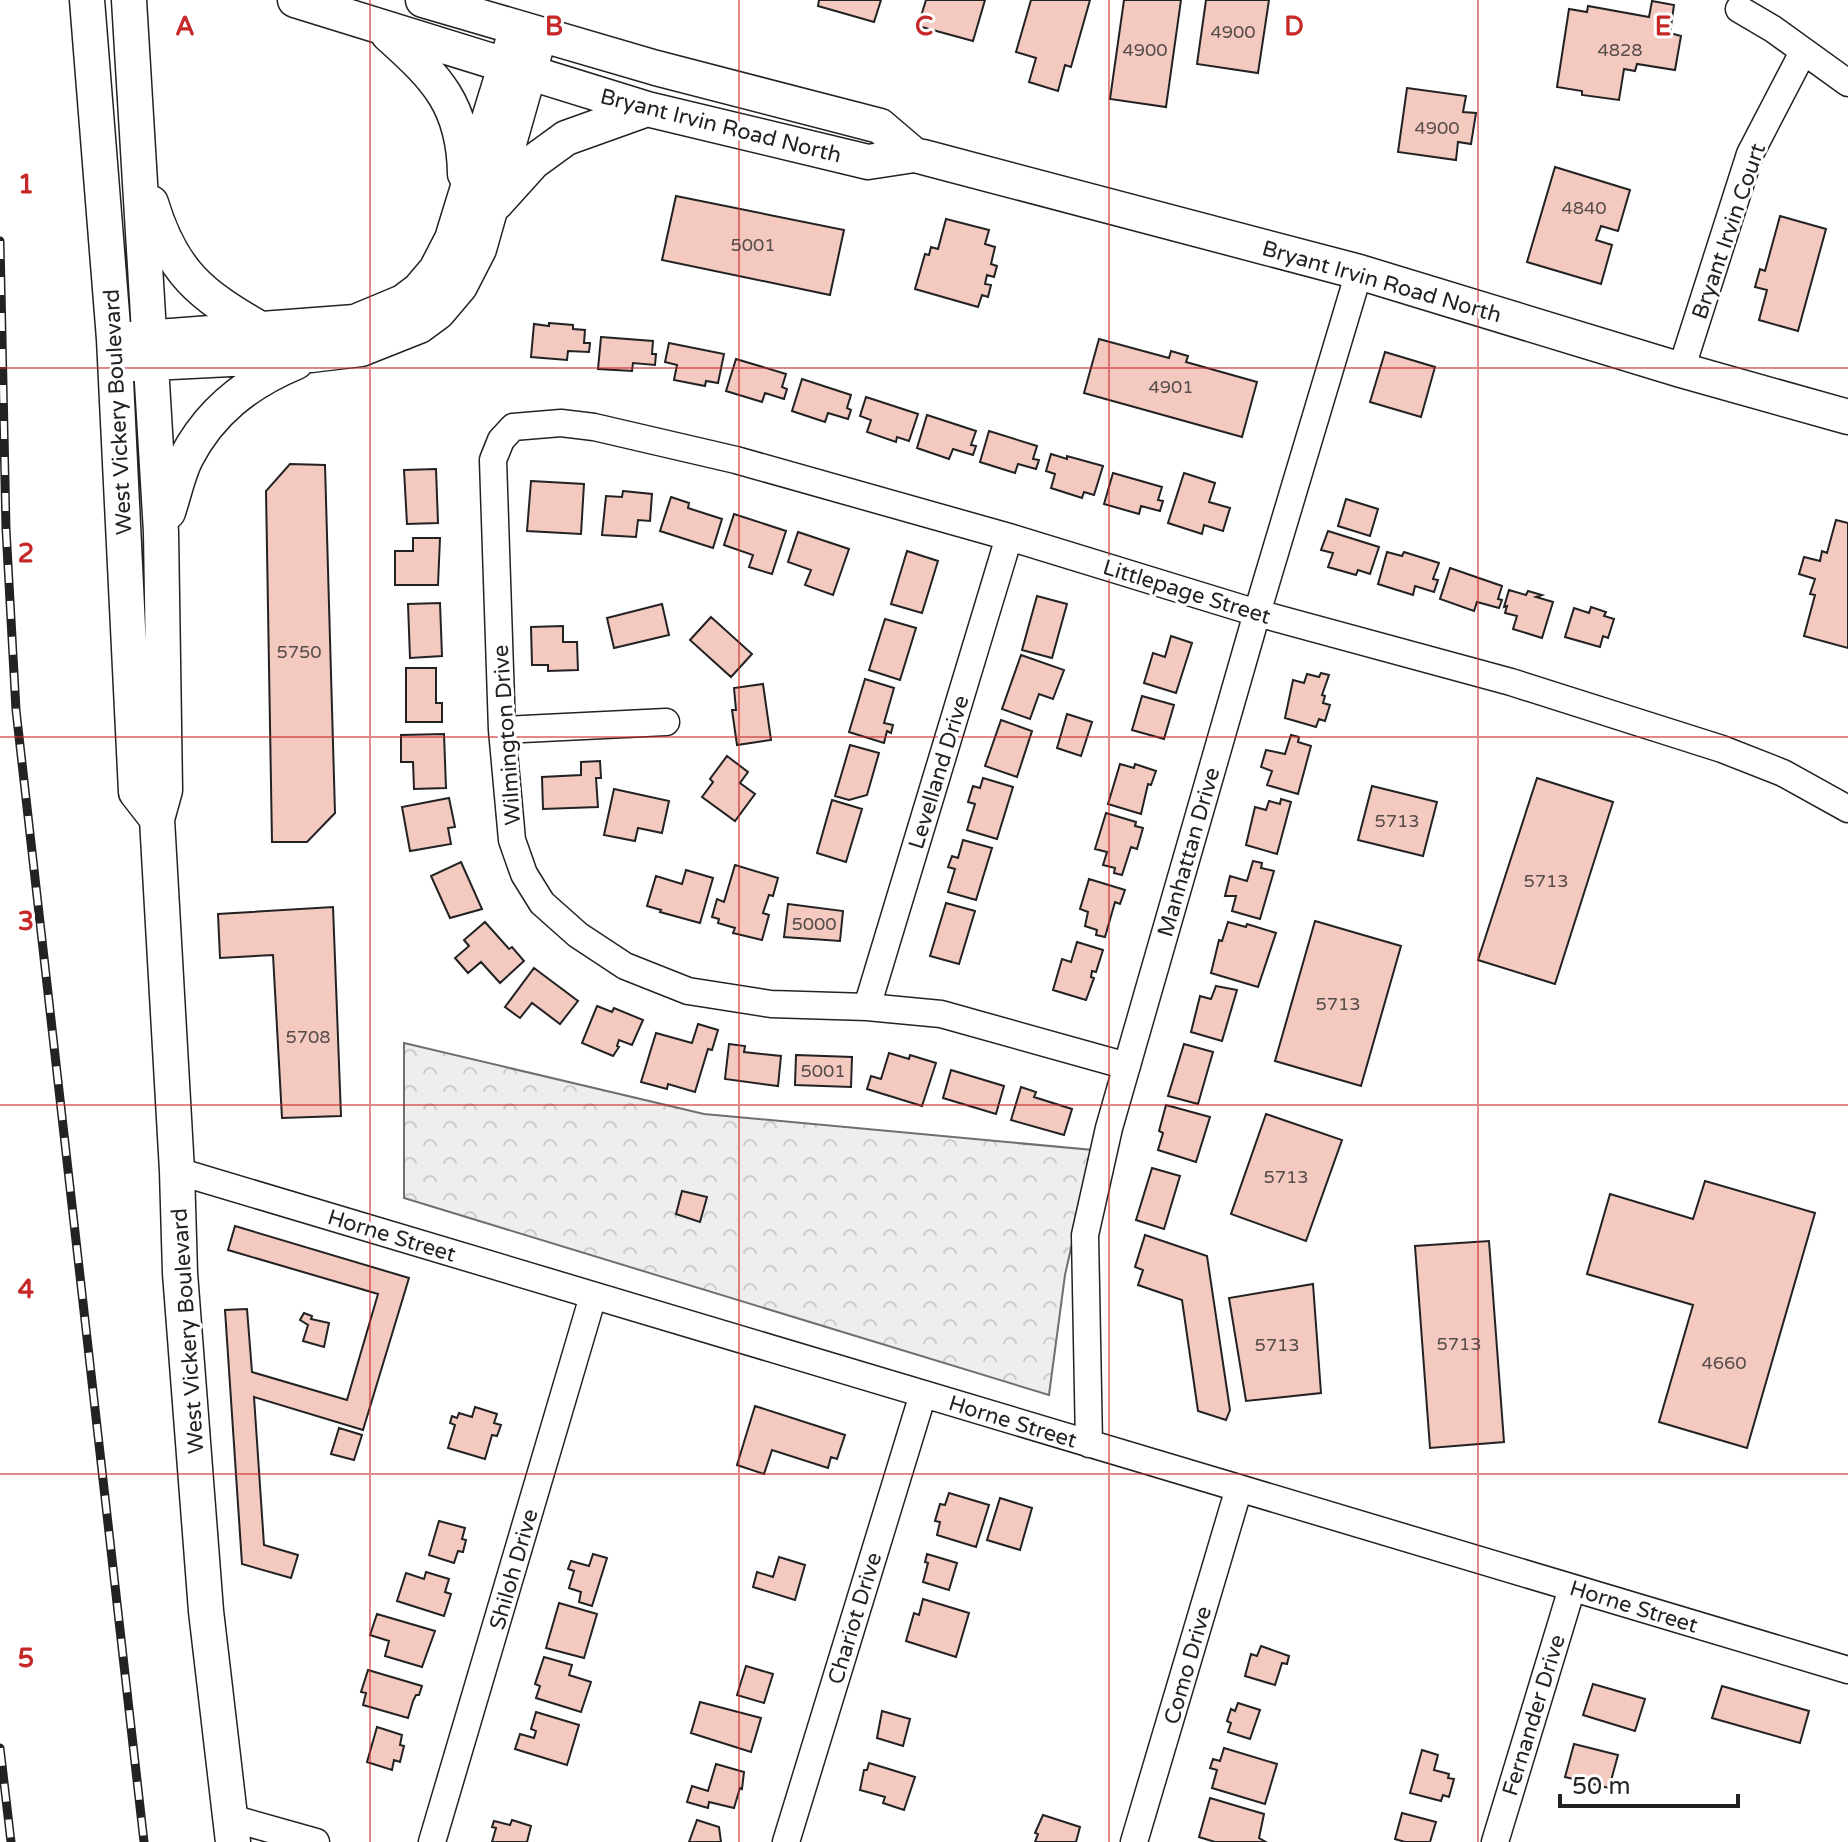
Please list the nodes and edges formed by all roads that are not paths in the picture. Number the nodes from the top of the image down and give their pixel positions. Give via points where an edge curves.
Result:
1 (87, 0) edge
2 (129, 0) edge
3 (295, 0) edge
4 (423, 0) edge
5 (1739, 9) dead end
6 (382, 28) junction
7 (529, 31) junction
8 (1803, 52) junction
9 (517, 71) junction
10 (133, 83) junction
11 (1848, 83) edge
12 (647, 109) junction
13 (914, 155) junction
14 (478, 204) junction
15 (1359, 272) junction
16 (262, 330) junction
17 (151, 350) junction
18 (115, 352) junction
19 (311, 355) junction
20 (1681, 370) junction
21 (1848, 417) edge
22 (513, 427) joint
23 (161, 532) junction
24 (1009, 537) junction
25 (1257, 613) junction
26 (666, 722) dead end
27 (502, 730) junction
28 (1848, 809) edge
29 (157, 819) junction
30 (867, 1007) junction
31 (1127, 1066) junction
32 (177, 1171) junction
33 (593, 1296) junction
34 (923, 1394) junction
35 (1089, 1444) junction
36 (1239, 1488) junction
37 (1572, 1588) junction
38 (1848, 1670) edge
39 (232, 1830) edge
40 (316, 1842) edge
41 (432, 1842) edge
42 (786, 1842) edge
43 (1134, 1842) edge
44 (1495, 1842) edge

1 - 18 main road, West Vickery Boulevard
2 - 10 main road, West Vickery Boulevard
3 - 6 main road, Bryant Irvin Road North
4 - 7 main road, Bryant Irvin Road North
5 - 8 street
6 - 9 main road, Bryant Irvin Road North
6 - 14 main road via 437,82 456,113
7 - 9 main road
7 - 13 main road, Bryant Irvin Road North via 880,126
8 - 11 street
8 - 20 street, Bryant Irvin Court via 1750,154
9 - 12 main road, Bryant Irvin Road North
9 - 14 main road
10 - 16 main road via 147,188 176,264 205,293
10 - 17 main road, West Vickery Boulevard
12 - 13 main road, Bryant Irvin Road North via 868,162
12 - 14 main road via 566,138
13 - 15 main road, Bryant Irvin Road North
14 - 16 main road via 436,270 403,302 355,322
14 - 19 main road via 479,249 460,286 438,312 419,326 361,349
15 - 20 main road, Bryant Irvin Road North
15 - 25 street, Manhattan Drive
16 - 17 main road
17 - 18 main road
17 - 19 main road
17 - 23 main road, West Vickery Boulevard
18 - 29 main road, West Vickery Boulevard via 136,792
19 - 23 main road via 240,391 207,423 184,460
20 - 21 main road, Bryant Irvin Road North
22 - 24 street, Littlepage Street via 594,427 736,460
22 - 27 street, Wilmington Drive via 493,460
23 - 29 main road, West Vickery Boulevard via 165,790
24 - 25 street, Littlepage Street
24 - 30 street, Levelland Drive
25 - 28 street, Littlepage Street via 1511,682 1722,749 1783,773
25 - 31 street, Manhattan Drive
26 - 27 street
27 - 30 street, Wilmington Drive via 512,840 524,874 542,903 578,935 625,966 688,991 771,1004
29 - 32 main road, West Vickery Boulevard
30 - 31 street, Wilmington Drive via 941,1014
31 - 35 street, Manhattan Drive via 1085,1235
32 - 33 street, Horne Street
32 - 39 main road, West Vickery Boulevard via 206,1611
33 - 34 street, Horne Street
33 - 41 street, Shiloh Drive
34 - 35 street, Horne Street
34 - 42 street, Chariot Drive
35 - 36 street, Horne Street
36 - 37 street, Horne Street
36 - 43 street, Como Drive
37 - 38 street, Horne Street
37 - 44 street, Fernander Drive
39 - 40 street

